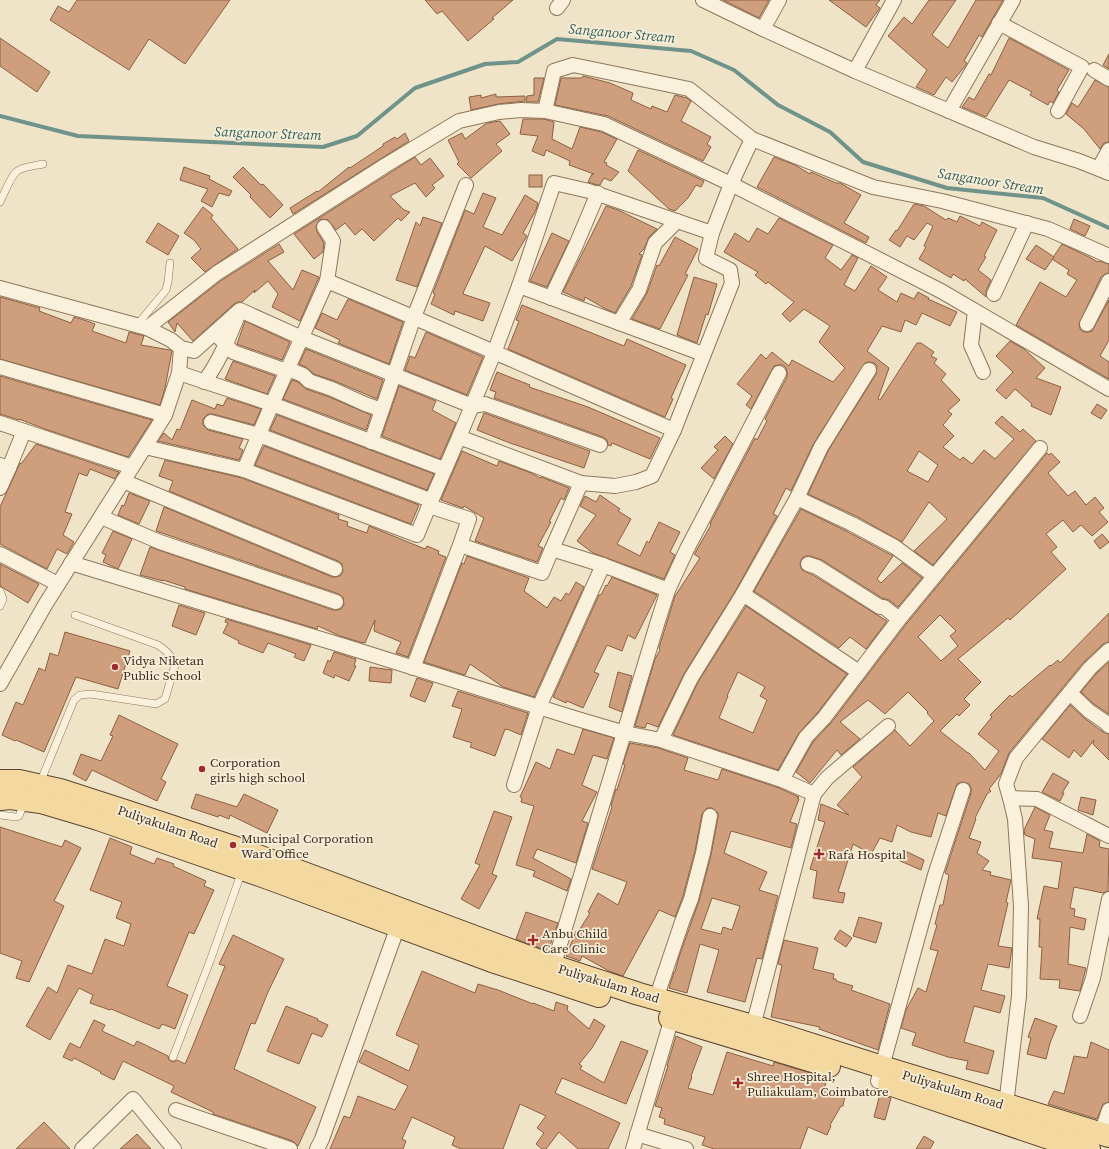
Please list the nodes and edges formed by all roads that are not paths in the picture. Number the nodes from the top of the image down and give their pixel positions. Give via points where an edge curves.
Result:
1 (703, 0) edge
2 (779, 0) edge
3 (894, 0) edge
4 (1013, 0) edge
5 (1000, 23) junction
6 (763, 29) junction
7 (1094, 70) dead end
8 (855, 71) junction
9 (1109, 79) edge
10 (545, 111) junction
11 (949, 111) junction
12 (1058, 111) dead end
13 (752, 139) junction
14 (1109, 150) edge
15 (43, 164) dead end
16 (1104, 170) edge
17 (731, 184) junction
18 (466, 185) dead end
19 (598, 194) junction
20 (0, 202) edge
21 (677, 221) junction
22 (1027, 223) junction
23 (324, 227) dead end
24 (712, 233) junction
25 (1109, 256) edge
26 (170, 263) dead end
27 (327, 281) junction
28 (1109, 281) edge
29 (519, 286) junction
30 (0, 288) edge
31 (994, 294) dead end
32 (551, 298) junction
33 (240, 310) junction
34 (975, 311) junction
35 (414, 317) junction
36 (620, 323) junction
37 (1087, 324) dead end
38 (142, 327) junction
39 (214, 333) junction
40 (302, 338) junction
41 (226, 344) junction
42 (180, 348) junction
43 (494, 353) junction
44 (704, 354) junction
45 (0, 367) edge
46 (288, 370) junction
47 (869, 370) dead end
48 (983, 372) dead end
49 (179, 373) junction
50 (780, 373) dead end
51 (394, 374) junction
52 (204, 382) junction
53 (1109, 389) edge
54 (272, 404) junction
55 (472, 406) junction
56 (382, 410) junction
57 (166, 415) junction
58 (211, 422) dead end
59 (0, 424) edge
60 (674, 430) junction
61 (24, 431) junction
62 (259, 435) junction
63 (459, 437) junction
64 (371, 442) junction
65 (600, 445) dead end
66 (145, 447) junction
67 (1040, 448) dead end
68 (4, 467) edge
69 (132, 467) junction
70 (444, 469) junction
71 (244, 470) junction
72 (124, 481) junction
73 (581, 483) junction
74 (0, 488) edge
75 (797, 498) junction
76 (430, 503) junction
77 (101, 517) junction
78 (460, 545) junction
79 (552, 549) junction
80 (0, 554) edge
81 (71, 563) junction
82 (808, 564) dead end
83 (604, 565) junction
84 (334, 568) dead end
85 (934, 576) junction
86 (58, 584) junction
87 (668, 590) junction
88 (0, 591) edge
89 (743, 594) junction
90 (336, 602) dead end
91 (0, 606) edge
92 (75, 615) dead end
93 (899, 619) junction
94 (1109, 650) edge
95 (413, 668) junction
96 (859, 672) junction
97 (2, 676) edge
98 (1070, 693) junction
99 (539, 707) junction
100 (888, 726) dead end
101 (1109, 726) edge
102 (625, 733) junction
103 (661, 740) junction
104 (782, 780) junction
105 (0, 781) edge
106 (514, 786) dead end
107 (963, 790) dead end
108 (32, 793) junction
109 (814, 794) junction
110 (1010, 798) junction
111 (0, 799) edge
112 (0, 815) edge
113 (710, 816) dead end
114 (1109, 836) edge
115 (243, 869) junction
116 (1109, 899) edge
117 (398, 926) junction
118 (551, 973) junction
119 (668, 1007) junction
120 (1080, 1016) dead end
121 (751, 1034) junction
122 (173, 1056) dead end
123 (880, 1074) junction
124 (1006, 1105) junction
125 (176, 1110) dead end
126 (1109, 1110) edge
127 (637, 1134) junction
128 (1100, 1140) edge
129 (171, 1148) edge
130 (82, 1149) edge
131 (290, 1149) edge
132 (317, 1149) edge
133 (633, 1149) edge
134 (686, 1149) edge

1 - 6 street
2 - 6 street
3 - 8 street
4 - 5 street
5 - 11 street
5 - 12 street via 1082,67
6 - 8 street
7 - 9 street
8 - 11 street
10 - 13 street via 554,71 572,65 689,89
10 - 17 street via 604,124
10 - 38 street via 499,112 459,122 386,164 217,272
11 - 16 street via 1034,147
13 - 17 street
13 - 22 street via 873,187 942,201
14 - 16 street
15 - 20 lane via 17,171
17 - 24 street
17 - 34 street
18 - 35 street
19 - 21 street
19 - 29 street via 554,183
19 - 32 street
21 - 24 street
21 - 36 street via 655,243 639,290
22 - 25 street via 1074,239
22 - 31 street
23 - 27 street via 333,241
24 - 44 street via 706,258 730,270 732,283
26 - 38 lane via 166,290
27 - 35 street
27 - 40 street
28 - 37 street
29 - 32 street
29 - 43 street
30 - 38 street
32 - 36 street
33 - 39 street
33 - 40 street
33 - 41 street
34 - 48 street via 971,346
34 - 53 street
35 - 43 street
35 - 51 street
36 - 44 street
38 - 42 street via 170,340
39 - 41 street
39 - 42 street via 194,352
40 - 46 street
40 - 51 street
41 - 46 street via 233,352
41 - 52 street via 214,369
42 - 49 street
43 - 55 street
43 - 60 street
44 - 60 street
45 - 57 street
46 - 54 street
46 - 56 street
47 - 75 street via 821,447
49 - 52 street
49 - 57 street
50 - 87 street
51 - 55 street
51 - 56 street
52 - 54 street
54 - 62 street
54 - 64 street
55 - 63 street
55 - 65 street via 485,404
56 - 64 street
57 - 66 street
58 - 62 street
59 - 61 street
60 - 73 street via 652,476 615,486
61 - 68 street
61 - 69 street
62 - 71 street
62 - 76 street
63 - 70 street
63 - 73 street
64 - 70 street
66 - 69 street
66 - 71 street
67 - 85 street
68 - 74 street
69 - 72 street
70 - 76 street
71 - 76 street via 417,535
72 - 77 street
72 - 84 street
73 - 79 street
75 - 85 street via 895,547
75 - 89 street
76 - 78 street via 469,519
77 - 81 street
77 - 90 street via 160,542
78 - 79 street via 542,573
78 - 95 street
79 - 83 street
80 - 86 street
81 - 86 street
81 - 95 street
82 - 93 street via 817,567 880,608 884,607
83 - 87 street
83 - 99 street
85 - 93 street
86 - 97 street
87 - 102 street
88 - 91 lane via 3,599
89 - 96 street
89 - 103 street via 691,678
92 - 108 lane via 158,645 173,659 175,665 165,699 156,704 91,694 80,695 74,700
93 - 96 street
94 - 98 street
95 - 99 street
96 - 104 street via 806,737
98 - 101 street
98 - 110 street via 1016,758 1006,784
99 - 102 street
99 - 106 street
100 - 109 street via 827,778
102 - 103 street
102 - 118 street
103 - 104 street
104 - 109 street
105 - 108 main road, Puliyakulam Road via 19,781
107 - 123 street via 935,875
108 - 111 main road, Puliyakulam Road
108 - 112 lane via 19,816
108 - 115 main road, Puliyakulam Road via 41,802
108 - 118 main road, Puliyakulam Road via 60,790 242,850
109 - 121 street
110 - 114 street via 1037,799
110 - 124 street via 1015,819 1022,906 1019,996
113 - 119 street via 691,899 682,922
115 - 117 main road, Puliyakulam Road
115 - 122 lane
116 - 120 street via 1093,978
117 - 118 main road, Puliyakulam Road via 492,961
117 - 132 street
118 - 119 main road, Puliyakulam Road
119 - 121 main road, Puliyakulam Road
119 - 127 street
121 - 123 main road, Puliyakulam Road
123 - 124 main road, Puliyakulam Road
123 - 128 main road, Puliyakulam Road via 1064,1143
124 - 128 main road, Puliyakulam Road
125 - 131 street
126 - 128 street
127 - 133 street
127 - 134 street
129 - 130 street via 133,1099

